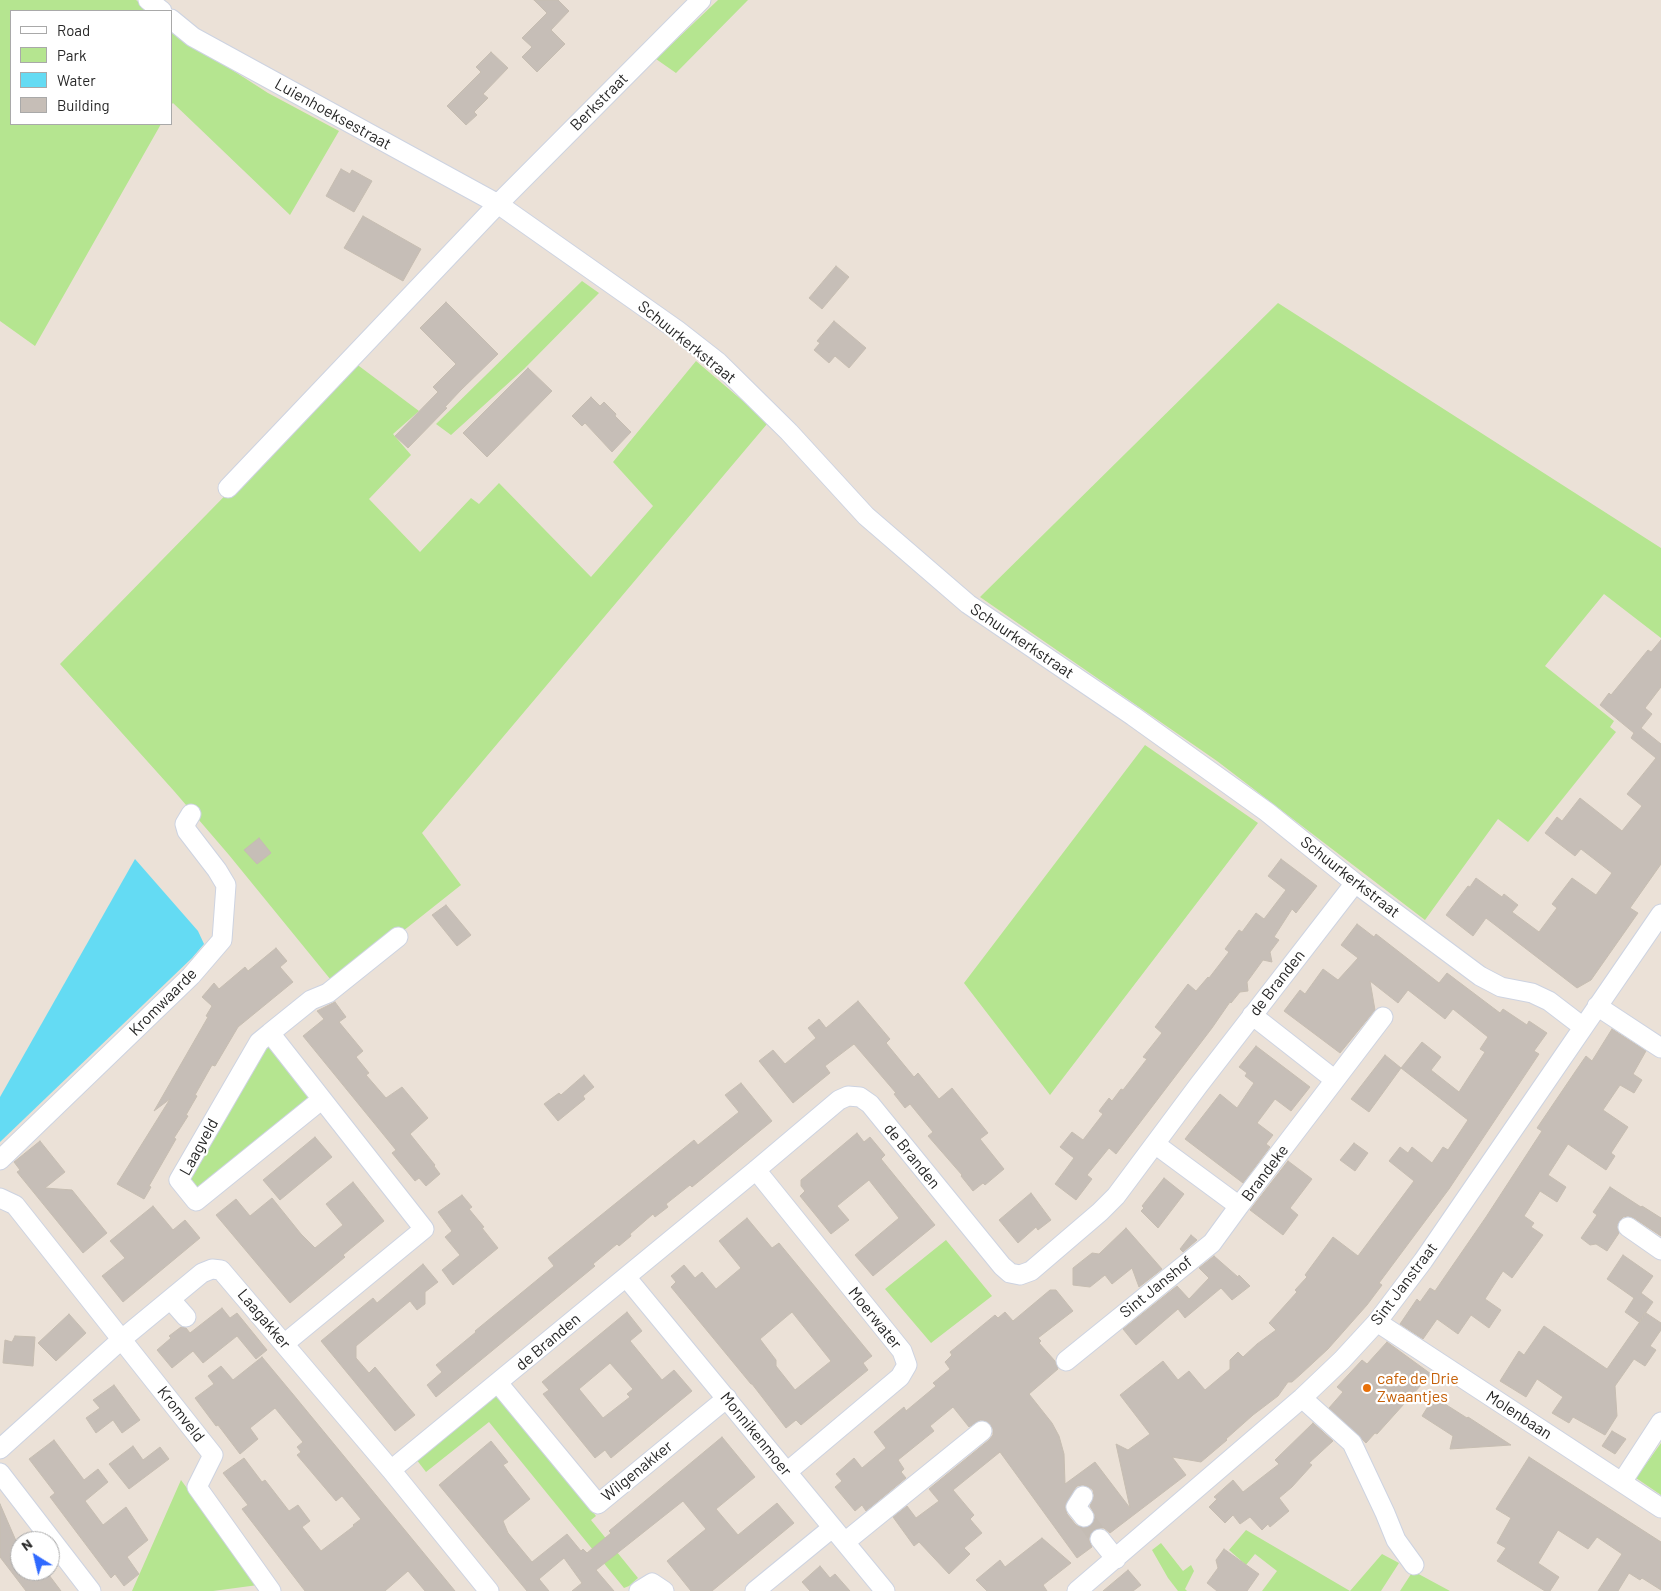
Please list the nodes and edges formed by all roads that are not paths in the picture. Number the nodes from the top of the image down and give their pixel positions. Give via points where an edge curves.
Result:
1 (148, 0) edge
2 (701, 0) edge
3 (161, 10) edge
4 (172, 20) edge
5 (498, 204) junction
6 (228, 488) dead end
7 (191, 814) dead end
8 (1355, 883) junction
9 (1661, 914) edge
10 (398, 937) dead end
11 (1597, 1006) junction
12 (1252, 1015) junction
13 (1383, 1017) dead end
14 (1583, 1027) junction
15 (270, 1033) junction
16 (1661, 1048) edge
17 (1335, 1080) junction
18 (321, 1100) junction
19 (1155, 1144) junction
20 (0, 1160) edge
21 (756, 1170) junction
22 (0, 1198) edge
23 (1239, 1206) junction
24 (1628, 1227) dead end
25 (1661, 1250) edge
26 (626, 1277) junction
27 (171, 1300) junction
28 (186, 1317) dead end
29 (1377, 1322) junction
30 (122, 1339) junction
31 (284, 1344) junction
32 (1066, 1361) dead end
33 (498, 1383) junction
34 (727, 1398) junction
35 (1302, 1398) junction
36 (1661, 1422) edge
37 (982, 1431) dead end
38 (0, 1449) edge
39 (391, 1470) junction
40 (787, 1472) junction
41 (0, 1473) edge
42 (1622, 1482) junction
43 (1083, 1496) dead end
44 (1661, 1508) edge
45 (1084, 1517) tunnel mouth
46 (832, 1528) junction
47 (1100, 1538) tunnel mouth
48 (845, 1542) junction
49 (1116, 1558) junction
50 (1414, 1565) dead end
51 (269, 1590) edge
52 (91, 1591) edge
53 (489, 1591) edge
54 (639, 1591) edge
55 (664, 1591) edge
56 (755, 1591) edge
57 (885, 1591) edge
58 (1077, 1591) edge

1 - 3 street
2 - 5 street, Berkstraat
4 - 5 street, Luienhoeksestraat via 193,37
5 - 6 street, Berkstraat
5 - 8 street, Schuurkerkstraat via 718,362 866,516 968,604 1134,716 1267,812
7 - 20 street, Kromwaarde via 185,824 187,831 226,885 222,940 191,976
8 - 12 street, de Branden
8 - 14 street, Schuurkerkstraat via 1480,976 1502,987 1532,993 1549,1001
9 - 11 street, Sint Janstraat
10 - 15 street, Laagveld via 328,993 311,1000
11 - 14 street, Sint Janstraat
11 - 16 street
12 - 17 street
12 - 19 street, de Branden
13 - 17 street, Brandeke
14 - 29 street, Sint Janstraat via 1423,1261
15 - 18 street
15 - 18 street, Laagveld via 259,1042 179,1180 196,1201
17 - 23 street, Brandeke
18 - 31 street via 424,1229
19 - 21 street, de Branden via 1100,1212 1031,1271 1020,1275 1010,1273 1002,1266 871,1106 860,1097 848,1096 839,1100
19 - 23 street, Brandeke
21 - 26 street, de Branden
21 - 40 street, Moerwater via 902,1351 907,1365 900,1377
22 - 30 street via 15,1205
23 - 32 street, Sint Janshof via 1212,1243
24 - 25 street
26 - 33 street, de Branden
26 - 34 street, Monnikenmoer
27 - 28 street
27 - 30 street, Laagakker
27 - 31 street, Laagakker via 202,1273 222,1270
29 - 35 street, Sint Janstraat
29 - 42 street, Molenbaan
30 - 38 street, Laagakker
30 - 51 street, Kromveld via 212,1455 197,1486
31 - 39 street, Laagakker
33 - 34 street, Wilgenakker via 598,1504
33 - 39 street, de Branden
34 - 40 street, Monnikenmoer
35 - 49 street, Sint Janstraat
35 - 50 street via 1352,1443 1396,1540
36 - 42 street
37 - 48 street
39 - 53 street, Laagakker
40 - 46 street, Monnikenmoer
41 - 52 street
42 - 44 street, Molenbaan
43 - 45 street via 1076,1507
46 - 48 street, Monnikenmoer
46 - 56 street
47 - 49 street
48 - 57 street, Monnikenmoer
49 - 58 street, Sint Janstraat
54 - 55 street via 652,1584

